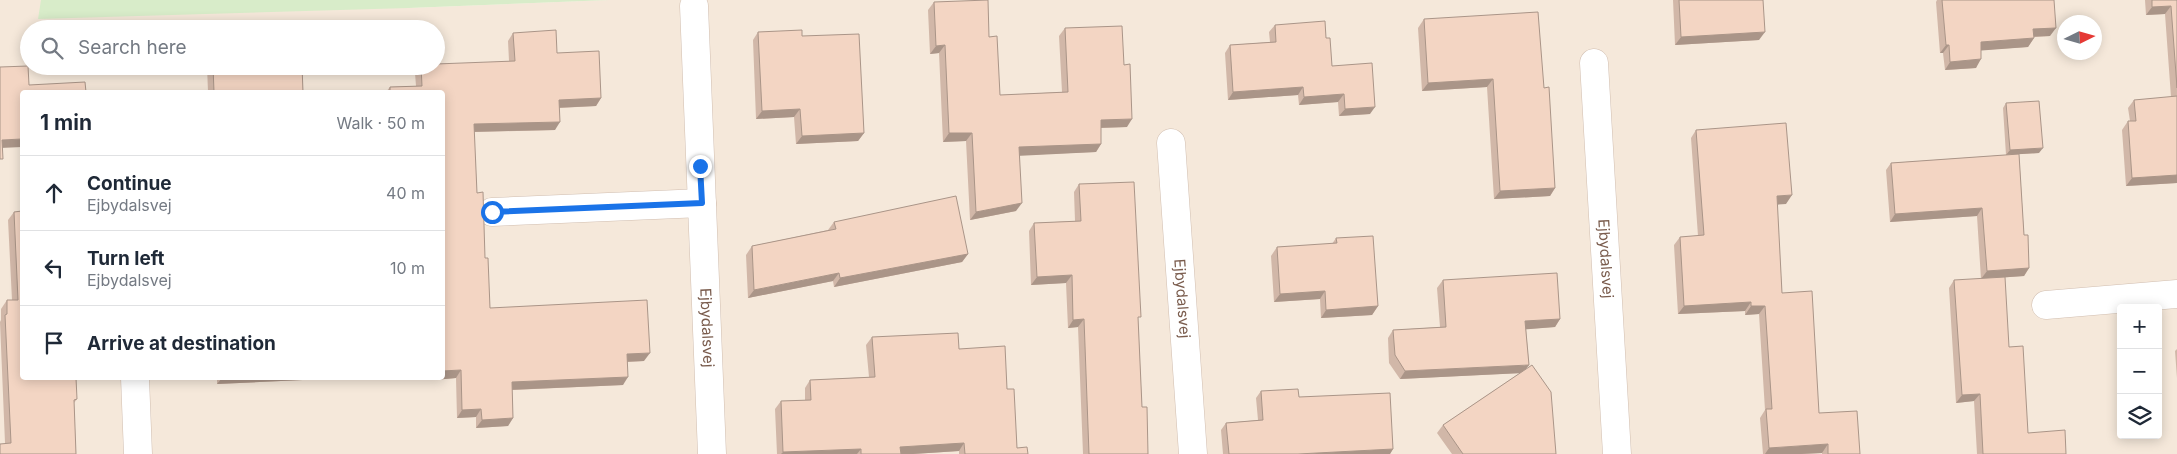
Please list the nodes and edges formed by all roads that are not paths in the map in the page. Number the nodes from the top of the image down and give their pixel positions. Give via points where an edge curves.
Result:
1 (694, 6) dead end
2 (1594, 64) dead end
3 (1172, 143) dead end
4 (702, 203) junction
5 (492, 212) dead end
6 (2177, 294) edge
7 (2046, 305) dead end
8 (135, 380) edge
9 (138, 454) edge
10 (712, 454) edge
11 (1193, 454) edge
12 (1617, 454) edge

1 - 4 street, Ejbydalsvej
2 - 12 street, Ejbydalsvej
3 - 11 street, Ejbydalsvej
4 - 5 street
4 - 10 street, Ejbydalsvej
6 - 7 street
8 - 9 street

